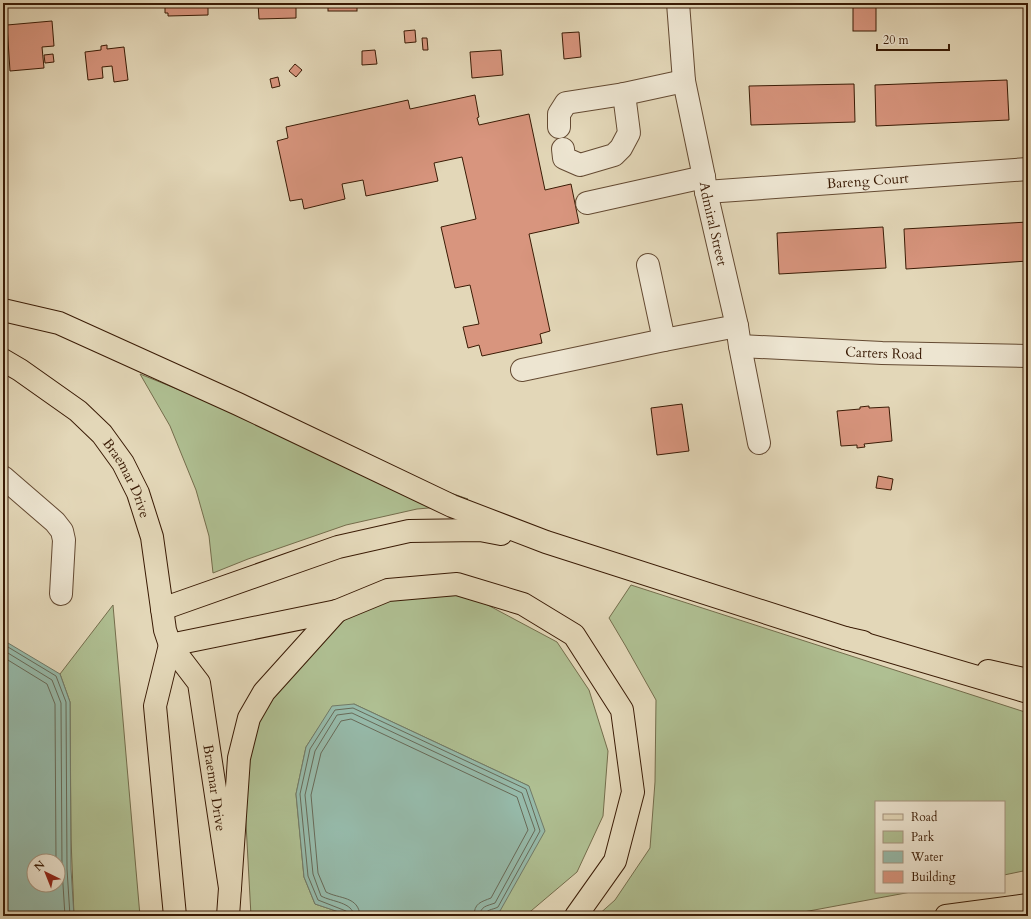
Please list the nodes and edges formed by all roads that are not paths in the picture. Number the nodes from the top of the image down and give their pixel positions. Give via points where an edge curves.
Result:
1 (678, 3) edge
2 (684, 81) junction
3 (624, 94) junction
4 (559, 127) dead end
5 (563, 149) dead end
6 (1028, 169) edge
7 (705, 184) junction
8 (587, 203) dead end
9 (648, 265) dead end
10 (3, 310) edge
11 (739, 336) junction
12 (664, 340) junction
13 (1028, 356) edge
14 (3, 360) edge
15 (522, 370) dead end
16 (759, 443) dead end
17 (3, 477) edge
18 (546, 542) junction
19 (61, 594) dead end
20 (162, 608) junction
21 (337, 611) junction
22 (845, 638) junction
23 (170, 645) junction
24 (1028, 680) edge
25 (1028, 692) edge
26 (230, 888) junction
27 (1028, 905) edge
28 (174, 916) edge
29 (228, 916) edge
30 (576, 916) edge
31 (946, 916) edge

1 - 2 street, Admiral Street
2 - 3 street
2 - 7 street, Admiral Street
3 - 4 street via 566,103 559,114
3 - 5 street via 629,133 614,155 580,165 564,158
6 - 7 street, Bareng Court
7 - 8 street, Bareng Court
7 - 11 street, Admiral Street
9 - 12 street
10 - 18 main road via 59,323 238,404 452,506
11 - 12 street, Carters Road
11 - 13 street, Carters Road via 882,353
11 - 16 street, Admiral Street
12 - 15 street, Carters Road
14 - 20 main road, Braemar Drive via 78,411 102,434 123,463 138,493 152,537
17 - 19 street via 62,531 64,540
18 - 20 main road via 480,530 409,531 338,547
18 - 22 main road
20 - 23 main road, Braemar Drive
21 - 23 main road
21 - 26 main road via 264,692 249,718 238,758
21 - 30 main road via 388,590 457,584 523,604 574,635 622,710 633,792 616,861
22 - 24 main road
22 - 25 main road
23 - 26 main road, Braemar Drive via 199,683
23 - 28 main road via 155,706
26 - 29 main road, Braemar Drive
27 - 31 main road

